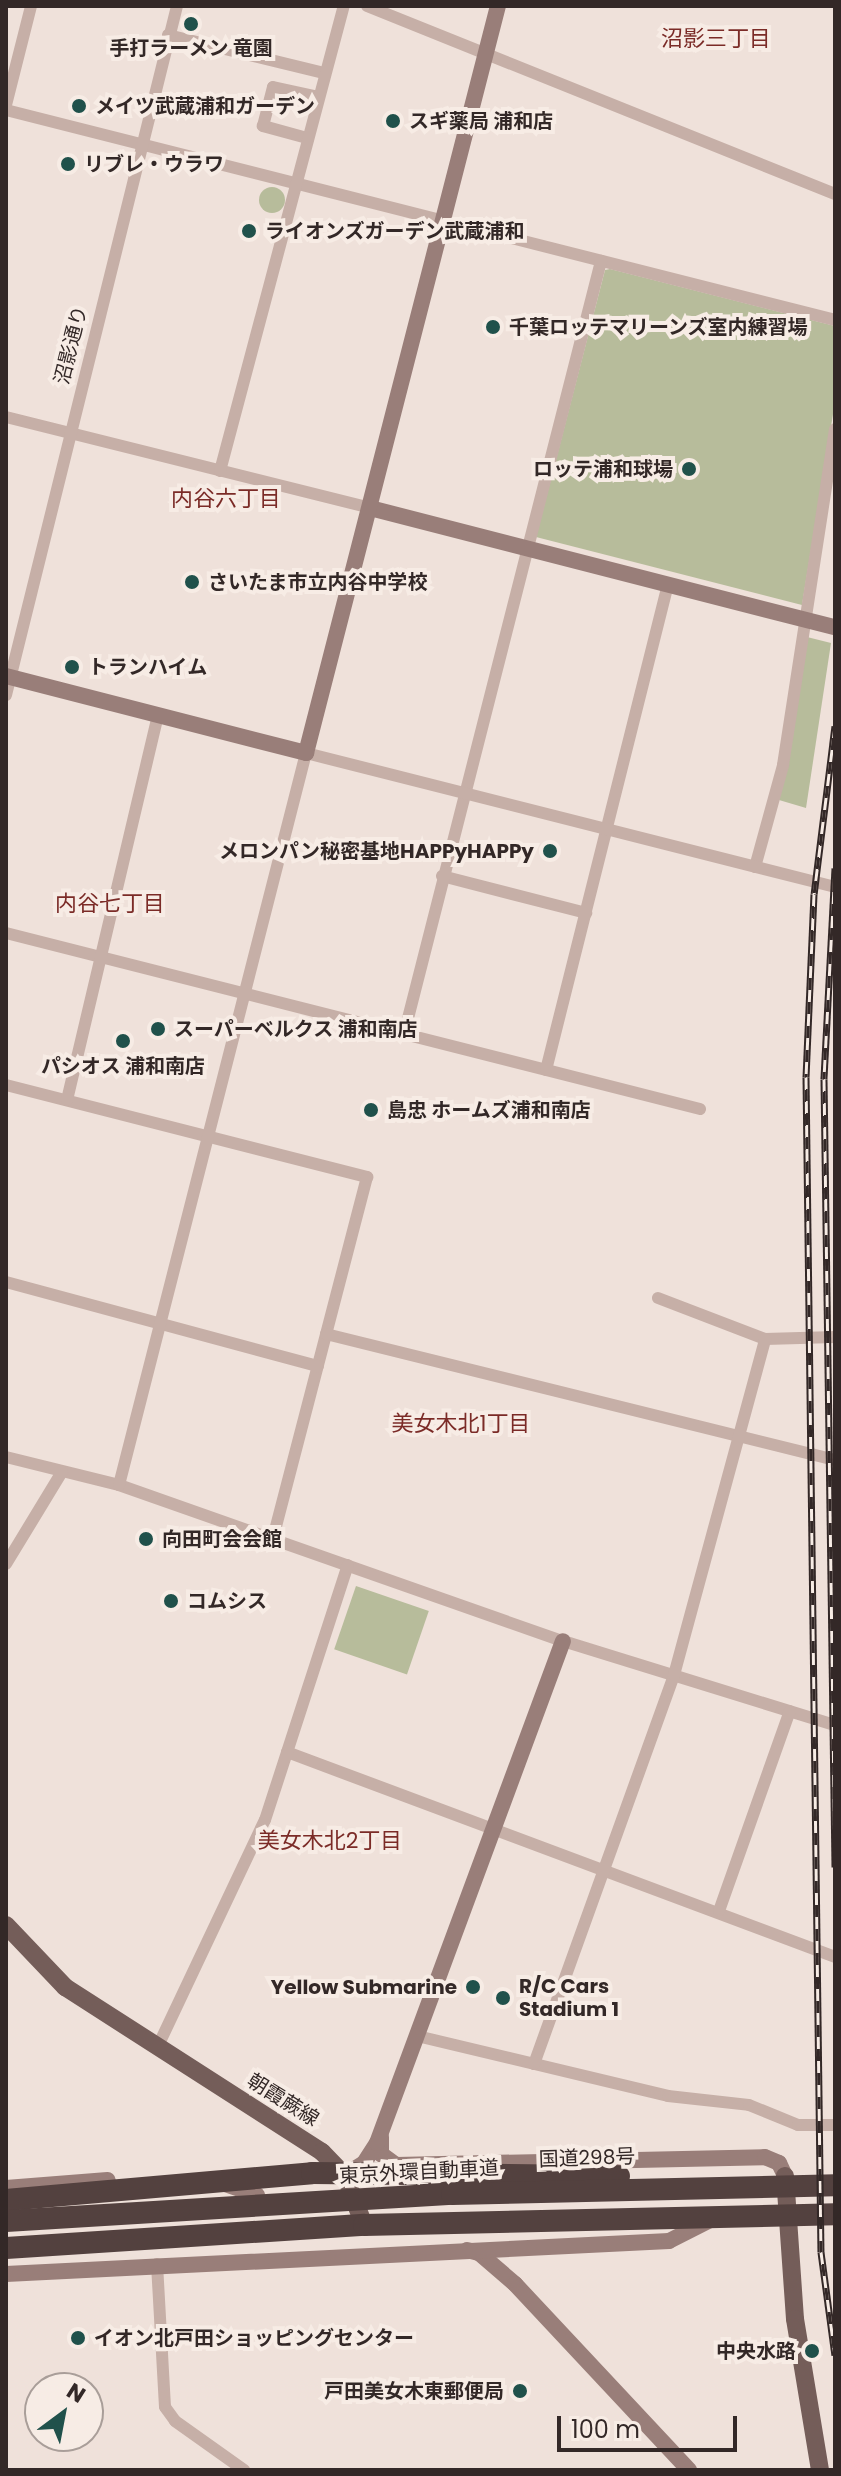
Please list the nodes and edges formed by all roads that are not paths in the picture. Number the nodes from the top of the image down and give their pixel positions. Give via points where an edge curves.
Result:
1 (31, 6) edge
2 (177, 6) edge
3 (344, 6) edge
4 (367, 6) edge
5 (498, 6) edge
6 (168, 35) junction
7 (486, 54) junction
8 (12, 60) edge
9 (324, 73) junction
10 (318, 97) junction
11 (6, 108) edge
12 (307, 138) junction
13 (141, 144) junction
14 (295, 183) junction
15 (835, 194) edge
16 (444, 221) junction
17 (601, 261) junction
18 (835, 320) edge
19 (6, 417) edge
20 (835, 429) edge
21 (69, 433) junction
22 (220, 471) junction
23 (370, 508) junction
24 (527, 550) junction
25 (668, 586) junction
26 (805, 620) junction
27 (835, 627) edge
28 (9, 676) edge
29 (6, 695) edge
30 (158, 715) junction
31 (306, 753) junction
32 (463, 793) junction
33 (607, 830) junction
34 (755, 867) junction
35 (442, 876) junction
36 (835, 887) edge
37 (586, 913) junction
38 (6, 933) edge
39 (103, 958) junction
40 (245, 994) junction
41 (404, 1034) junction
42 (546, 1070) junction
43 (6, 1085) edge
44 (67, 1100) junction
45 (700, 1109) dead end
46 (209, 1134) junction
47 (6, 1282) edge
48 (658, 1298) dead end
49 (161, 1322) junction
50 (326, 1334) junction
51 (835, 1337) edge
52 (765, 1339) junction
53 (318, 1366) junction
54 (740, 1435) junction
55 (6, 1457) edge
56 (835, 1460) edge
57 (62, 1472) junction
58 (119, 1485) junction
59 (273, 1539) junction
60 (6, 1564) edge
61 (348, 1565) junction
62 (563, 1641) junction
63 (674, 1675) junction
64 (790, 1711) junction
65 (835, 1725) edge
66 (287, 1752) junction
67 (493, 1830) junction
68 (602, 1868) junction
69 (719, 1911) junction
70 (6, 1925) edge
71 (835, 1957) edge
72 (417, 2036) junction
73 (153, 2043) junction
74 (534, 2064) junction
75 (835, 2125) edge
76 (384, 2127) junction
77 (452, 2162) junction
78 (785, 2176) junction
79 (835, 2177) edge
80 (348, 2183) junction
81 (808, 2185) junction
82 (835, 2185) edge
83 (424, 2186) junction
84 (6, 2188) edge
85 (257, 2195) junction
86 (6, 2200) edge
87 (835, 2206) edge
88 (688, 2207) junction
89 (6, 2211) edge
90 (788, 2214) junction
91 (835, 2214) edge
92 (719, 2216) junction
93 (6, 2221) edge
94 (364, 2225) junction
95 (6, 2238) edge
96 (524, 2247) junction
97 (6, 2248) edge
98 (463, 2249) junction
99 (6, 2258) edge
100 (157, 2264) junction
101 (6, 2274) edge
102 (515, 2284) junction
103 (244, 2470) edge
104 (689, 2470) edge
105 (820, 2470) edge

1 - 8 street
2 - 6 street, 沼影通り
3 - 9 street
4 - 7 street
5 - 7 street
6 - 9 street
6 - 13 street, 沼影通り
7 - 15 street
7 - 16 street
8 - 11 street
9 - 10 street
10 - 12 street
10 - 12 street via 273,87 263,126
11 - 13 street
12 - 14 street
13 - 14 street
13 - 21 street, 沼影通り
14 - 16 street
14 - 22 street
16 - 17 street
16 - 23 street
17 - 18 street
17 - 24 street
19 - 21 street
20 - 26 street
21 - 22 street
21 - 28 street, 沼影通り
22 - 23 street
23 - 24 street
23 - 31 street
24 - 25 street
24 - 32 street
25 - 26 street
25 - 33 street
26 - 27 street
26 - 34 street via 783,765
28 - 29 street, 沼影通り
28 - 30 street
30 - 31 street
30 - 39 street
31 - 32 street
31 - 40 street
32 - 33 street
32 - 35 street
33 - 34 street
33 - 37 street
34 - 36 street
35 - 37 street
35 - 41 street
37 - 42 street
38 - 39 street
39 - 40 street
39 - 44 street
40 - 41 street
40 - 46 street
41 - 42 street
42 - 45 street
43 - 44 street
44 - 46 street
46 - 49 street
46 - 50 street via 367,1177
47 - 49 street
48 - 52 street
49 - 53 street
49 - 58 street
50 - 53 street
50 - 54 street via 713,1433
51 - 52 street
52 - 54 street
53 - 59 street
54 - 56 street
54 - 63 street
55 - 57 street
57 - 58 street
57 - 60 street
58 - 59 street
59 - 61 street
61 - 62 street
61 - 66 street
62 - 63 street
62 - 67 street
63 - 64 street
63 - 68 street
64 - 65 street
64 - 69 street
66 - 67 street
66 - 73 street via 265,1820
67 - 68 street
67 - 72 street
68 - 69 street
68 - 74 street
69 - 71 street
70 - 73 main road, 朝霞蕨線 via 53,1978
72 - 74 street
72 - 76 street
73 - 80 main road, 朝霞蕨線 via 312,2144
74 - 75 street via 668,2096 749,2105 798,2125
76 - 77 street via 379,2147 387,2161
76 - 80 street
77 - 78 street via 765,2157 779,2163
77 - 83 street
78 - 79 highway, 国道298号
78 - 83 highway, 国道298号
78 - 90 main road
80 - 83 highway, 国道298号
80 - 85 highway, 国道298号
80 - 94 main road, 朝霞蕨線
81 - 82 highway, 東京外環自動車道
81 - 86 highway via 589,2175 312,2173
81 - 93 highway, 東京外環自動車道 via 452,2194
84 - 85 street via 196,2174
85 - 89 highway, 国道298号
87 - 88 highway
88 - 95 highway
88 - 99 highway via 456,2231
90 - 91 highway
90 - 92 highway
90 - 105 main road via 795,2319
92 - 94 highway
92 - 96 street via 669,2241
94 - 97 highway
96 - 98 street
96 - 102 street via 510,2274
98 - 100 street
98 - 102 street via 479,2253
100 - 101 street
100 - 103 street via 165,2407 175,2421
102 - 104 street

